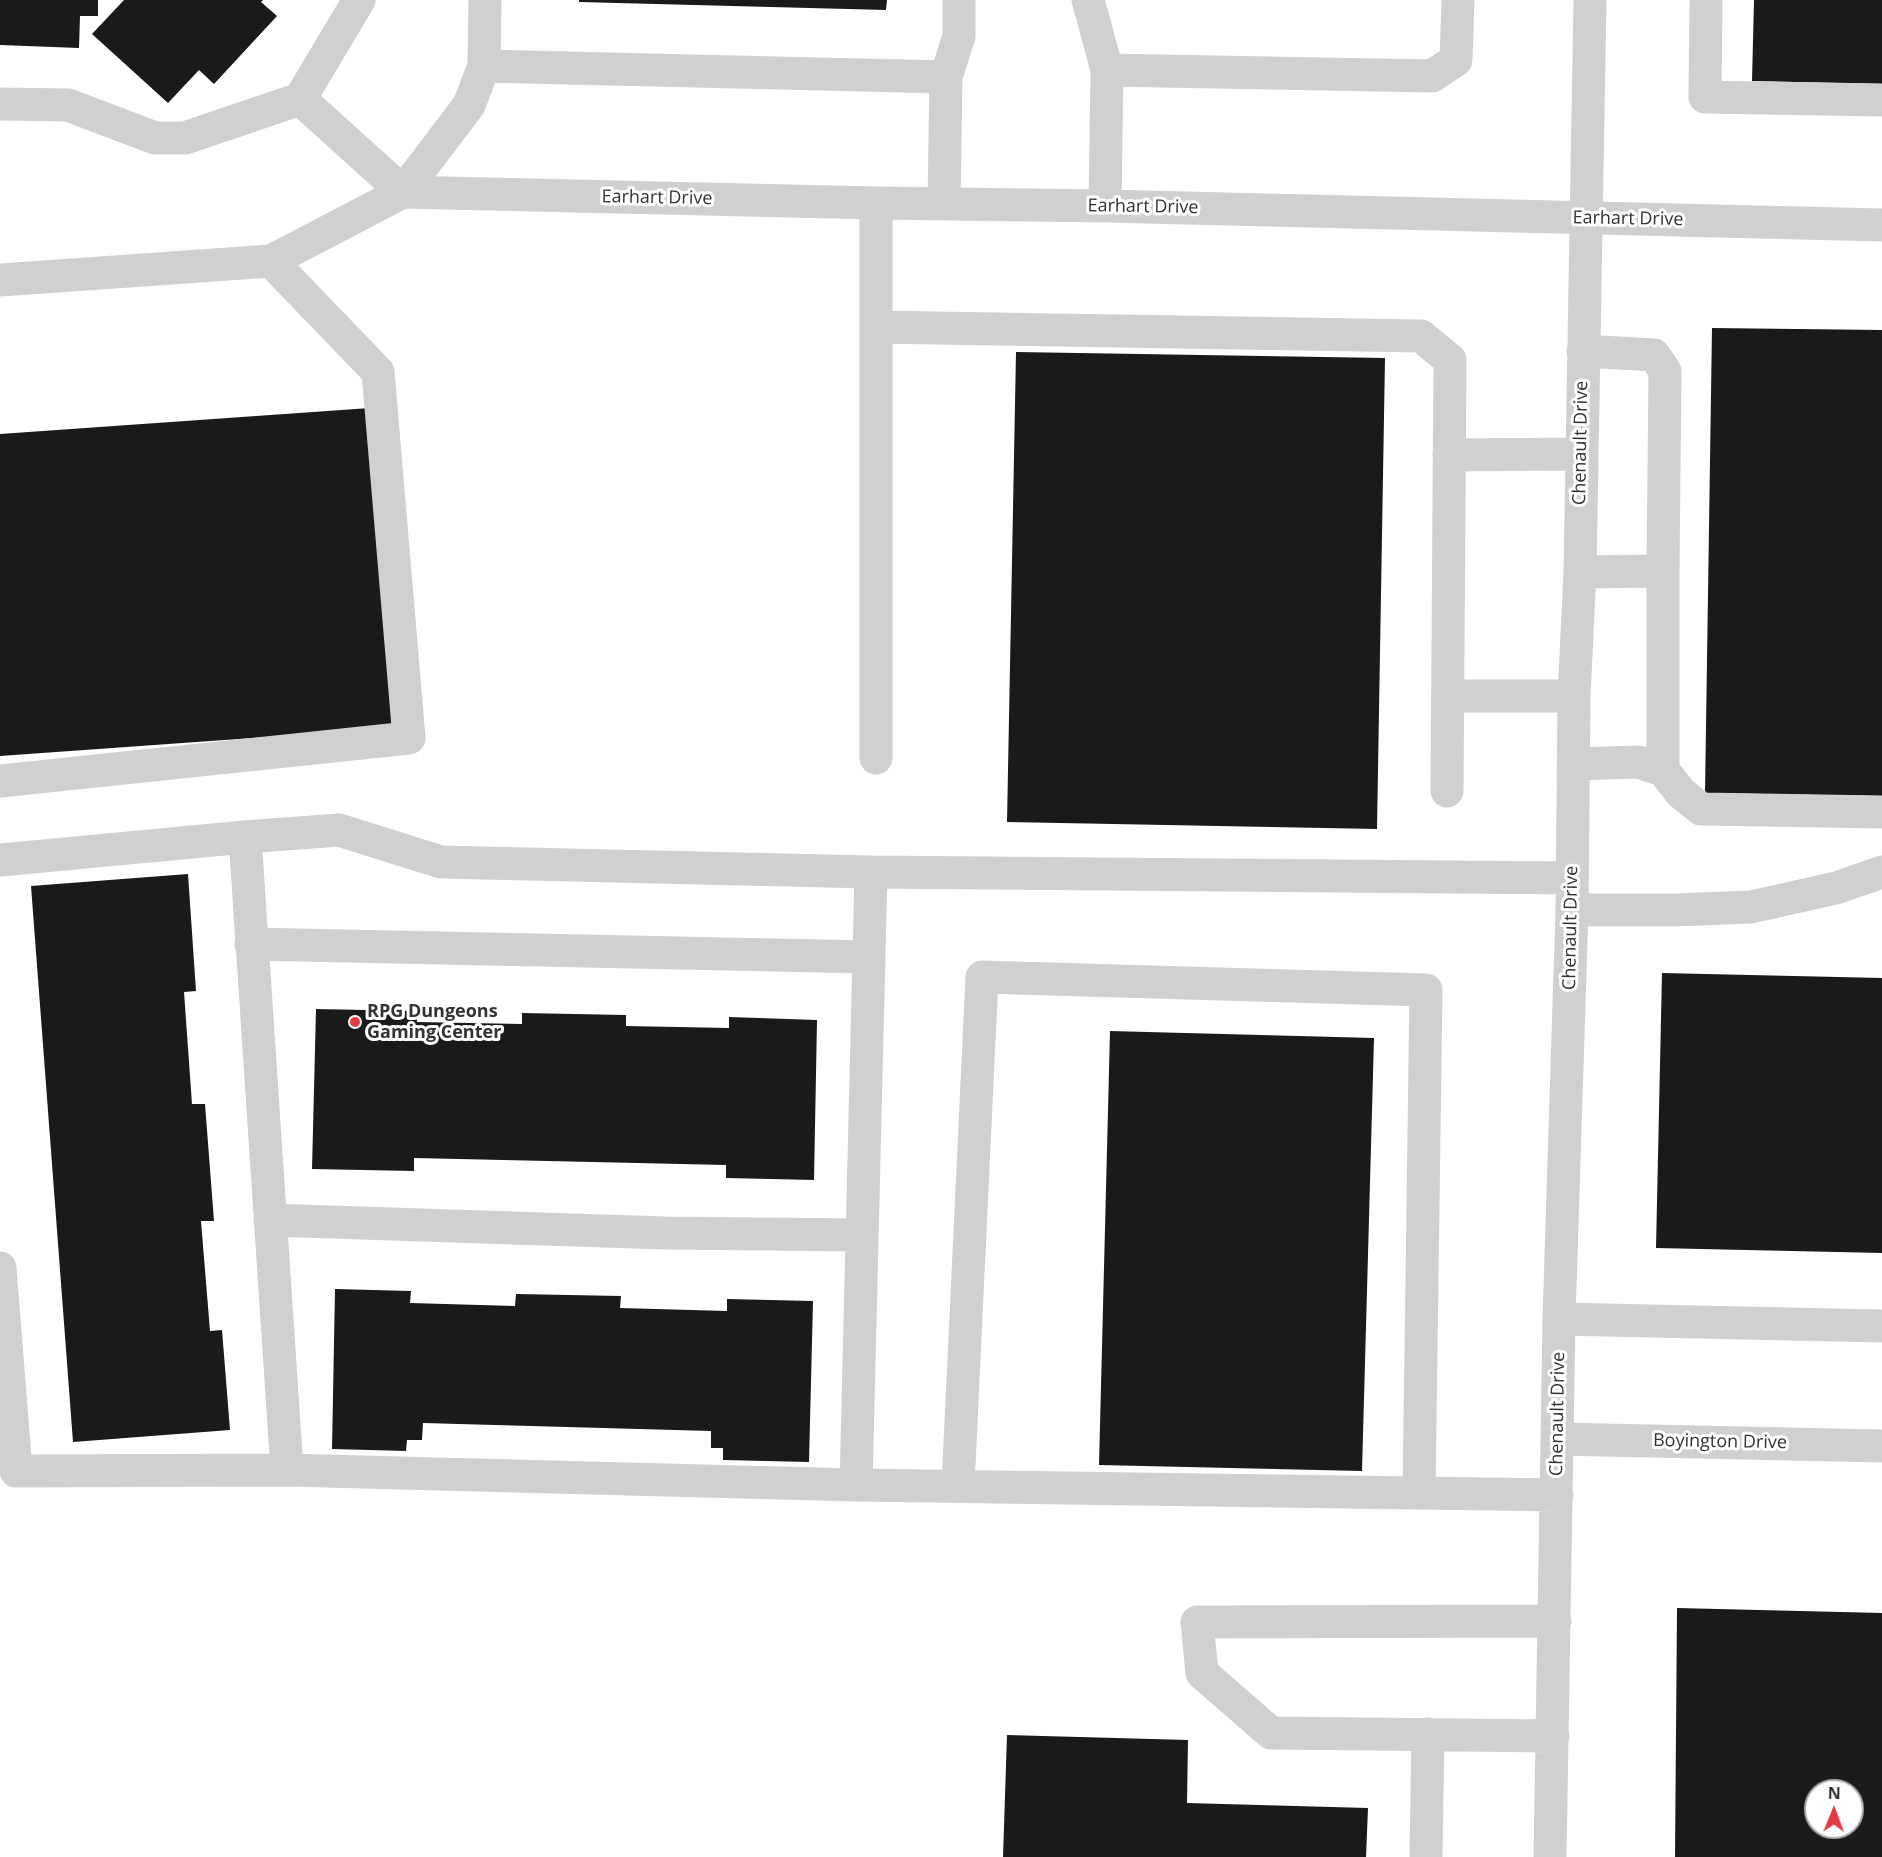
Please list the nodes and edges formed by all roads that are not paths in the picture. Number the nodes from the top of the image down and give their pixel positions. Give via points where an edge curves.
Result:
1 (359, 0) edge
2 (485, 0) edge
3 (959, 0) edge
4 (1088, 0) edge
5 (1458, 0) edge
6 (1590, 0) edge
7 (1706, 0) edge
8 (484, 66) junction
9 (1107, 70) junction
10 (946, 77) junction
11 (300, 99) junction
12 (1882, 100) edge
13 (0, 104) edge
14 (403, 192) junction
15 (876, 203) junction
16 (944, 204) junction
17 (1105, 206) junction
18 (1586, 218) junction
19 (1882, 225) edge
20 (271, 261) junction
21 (0, 280) edge
22 (876, 327) junction
23 (1583, 351) junction
24 (1581, 454) junction
25 (1449, 456) junction
26 (1663, 571) junction
27 (1580, 572) junction
28 (1448, 696) junction
29 (1575, 696) junction
30 (876, 758) dead end
31 (1575, 764) junction
32 (1664, 770) junction
33 (0, 782) edge
34 (1447, 791) dead end
35 (1882, 812) edge
36 (245, 837) junction
37 (0, 860) edge
38 (871, 872) junction
39 (1882, 872) edge
40 (1572, 894) junction
41 (251, 944) junction
42 (869, 957) junction
43 (270, 1220) junction
44 (862, 1235) junction
45 (0, 1268) edge
46 (1559, 1319) junction
47 (1882, 1326) edge
48 (1557, 1439) junction
49 (1882, 1446) edge
50 (287, 1470) junction
51 (856, 1485) junction
52 (958, 1486) junction
53 (1419, 1492) junction
54 (1557, 1495) junction
55 (1555, 1621) junction
56 (1428, 1734) junction
57 (1553, 1736) junction
58 (1426, 1857) edge
59 (1550, 1857) edge

1 - 11 street
2 - 8 street
3 - 10 street via 958,36
4 - 9 street
5 - 9 street via 1456,60 1431,76
6 - 18 street, Chenault Drive
7 - 12 street via 1705,97
8 - 10 street
8 - 14 street via 469,105
9 - 17 street
10 - 16 street
11 - 13 street via 185,138 155,138 68,105
11 - 14 street
14 - 15 street, Earhart Drive
14 - 20 street
15 - 16 street, Earhart Drive
15 - 22 street
16 - 17 street, Earhart Drive
17 - 18 street, Earhart Drive
18 - 19 street, Earhart Drive
18 - 23 street, Chenault Drive
20 - 21 street
20 - 33 street via 378,372 409,738
22 - 25 street via 1421,336 1449,360
22 - 30 street
23 - 24 street, Chenault Drive
23 - 26 street via 1654,355 1665,371
24 - 25 street
24 - 27 street, Chenault Drive
25 - 28 street
26 - 27 street
26 - 32 street
27 - 29 street, Chenault Drive
28 - 29 street
28 - 34 street
29 - 31 street, Chenault Drive
31 - 32 street via 1638,762
31 - 40 street, Chenault Drive
32 - 35 street via 1681,793 1701,809
36 - 37 street
36 - 38 street via 339,830 441,862
36 - 41 street
38 - 40 street
38 - 42 street
39 - 40 street via 1836,888 1751,907 1675,910
40 - 46 street, Chenault Drive
41 - 42 street
41 - 43 street
42 - 44 street
43 - 44 street via 653,1233
43 - 50 street
44 - 51 street
45 - 50 street via 16,1471
46 - 47 street
46 - 48 street, Chenault Drive
48 - 49 street, Boyington Drive
48 - 54 street, Chenault Drive
50 - 51 street
51 - 52 street
52 - 53 street
52 - 53 street via 982,977 1426,990
53 - 54 street
54 - 55 street, Chenault Drive
55 - 56 street via 1197,1622 1202,1673 1271,1733
55 - 57 street, Chenault Drive
56 - 57 street
56 - 58 street
57 - 59 street, Chenault Drive

